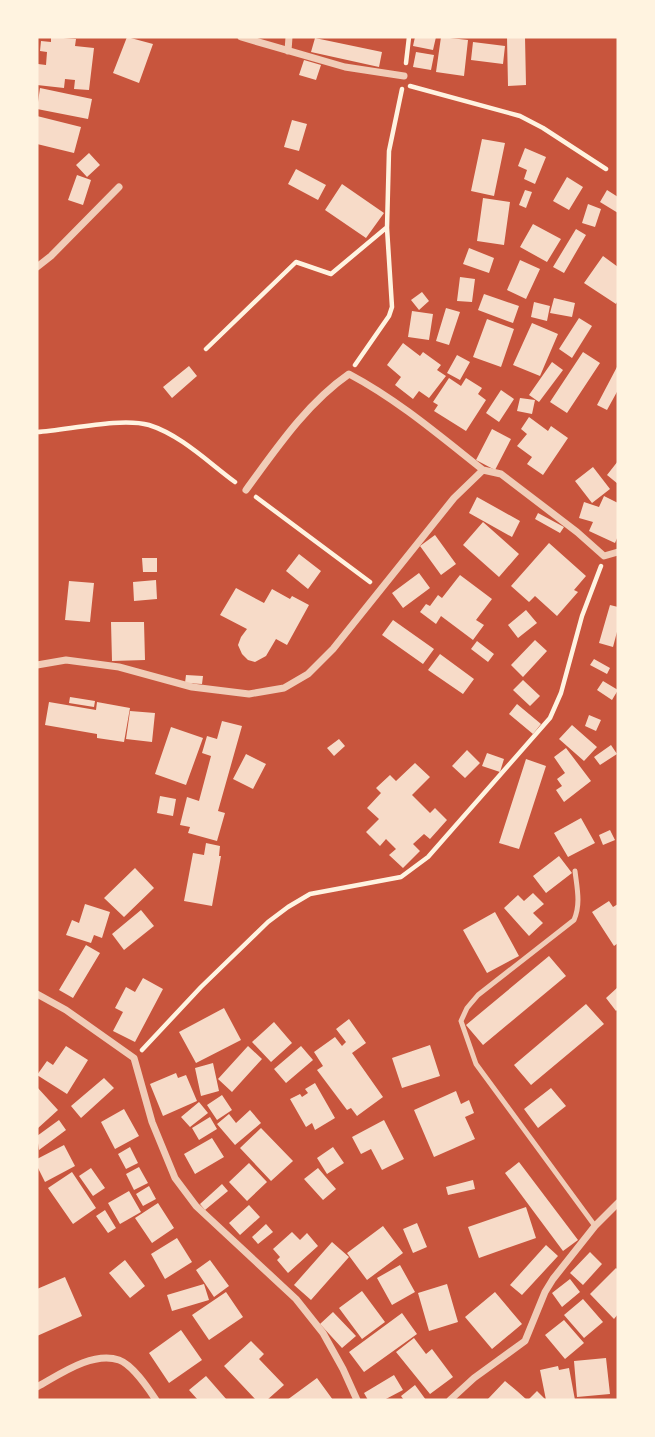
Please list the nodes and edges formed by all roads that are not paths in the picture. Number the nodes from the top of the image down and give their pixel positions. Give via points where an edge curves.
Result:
1 (241, 37) edge
2 (289, 37) edge
3 (288, 51) junction
4 (404, 76) road end
5 (119, 187) dead end
6 (37, 267) edge
7 (484, 470) junction
8 (246, 490) road end
9 (618, 552) edge
10 (37, 665) edge
11 (575, 871) dead end
12 (37, 994) edge
13 (618, 1203) edge
14 (595, 1226) junction
15 (37, 1387) edge
16 (156, 1400) edge
17 (357, 1400) edge
18 (450, 1400) edge

1 - 3 street
2 - 3 street
3 - 4 street via 345,67
5 - 6 street
7 - 8 street via 418,418 349,374 310,409
7 - 9 street via 501,474 604,556
7 - 10 street via 454,498 333,649 308,674 284,688 249,694 192,687 118,667 66,660
11 - 14 lane via 579,897 574,920 478,995 461,1021 476,1064
12 - 17 street via 134,1058 152,1122 175,1178 196,1206 296,1299 323,1333
13 - 14 street
14 - 18 street via 553,1279 525,1340
15 - 16 street via 97,1359 120,1360

